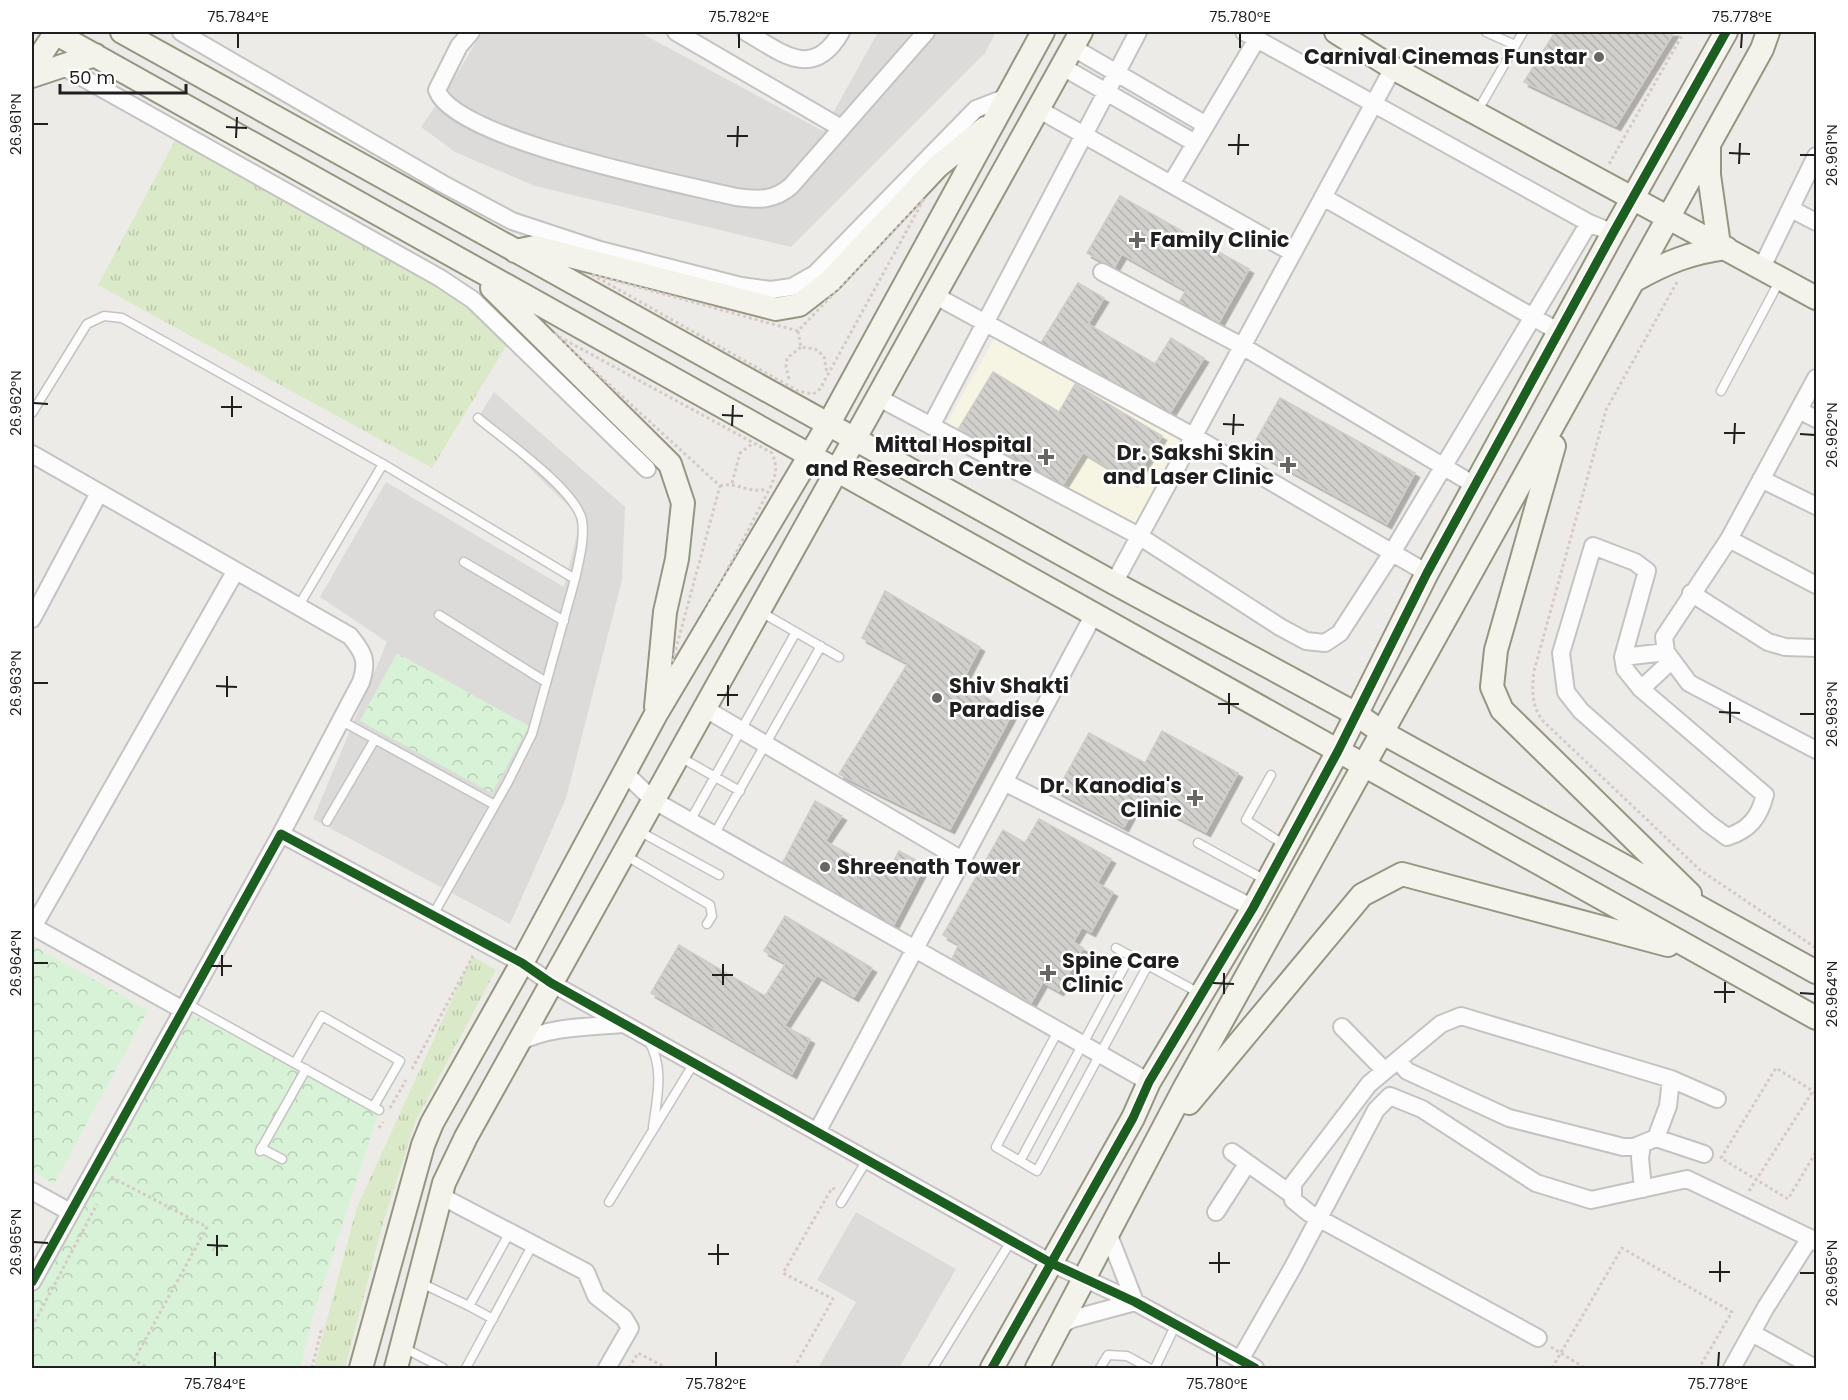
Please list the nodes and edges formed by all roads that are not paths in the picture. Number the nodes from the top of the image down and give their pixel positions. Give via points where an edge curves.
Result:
1 (55, 32) edge
2 (125, 32) edge
3 (181, 32) edge
4 (471, 32) edge
5 (676, 32) edge
6 (746, 32) edge
7 (841, 32) edge
8 (926, 32) edge
9 (1043, 32) edge
10 (1138, 32) edge
11 (1336, 32) edge
12 (1486, 32) edge
13 (1523, 32) edge
14 (1726, 32) edge
15 (1768, 32) edge
16 (1250, 35) edge
17 (1077, 39) edge
18 (1515, 45) junction
19 (95, 56) junction
20 (60, 65) junction
21 (1061, 66) junction
22 (32, 68) edge
23 (1393, 68) junction
24 (1116, 72) junction
25 (32, 76) edge
26 (1106, 93) junction
27 (1007, 98) junction
28 (1373, 104) junction
29 (1038, 109) junction
30 (1476, 113) junction
31 (994, 121) junction
32 (1206, 125) junction
33 (841, 128) junction
34 (1084, 135) junction
35 (1195, 144) junction
36 (1709, 145) junction
37 (1816, 156) edge
38 (1171, 184) junction
39 (1323, 197) junction
40 (1632, 198) junction
41 (1791, 209) junction
42 (1668, 218) junction
43 (1816, 222) edge
44 (1589, 223) junction
45 (1613, 233) junction
46 (1723, 247) junction
47 (515, 251) junction
48 (1293, 253) junction
49 (472, 268) junction
50 (1102, 272) dead end
51 (1771, 273) junction
52 (1634, 281) junction
53 (934, 295) junction
54 (1816, 298) edge
55 (1535, 319) junction
56 (986, 323) junction
57 (1560, 332) junction
58 (1242, 346) junction
59 (1816, 378) edge
60 (1721, 392) dead end
61 (877, 397) junction
62 (1565, 407) junction
63 (1799, 410) junction
64 (32, 413) edge
65 (478, 418) dead end
66 (1816, 419) edge
67 (828, 424) junction
68 (931, 426) junction
69 (1193, 436) junction
70 (854, 439) junction
71 (32, 454) edge
72 (810, 455) junction
73 (382, 464) junction
74 (1445, 465) junction
75 (647, 470) dead end
76 (836, 470) junction
77 (1761, 479) junction
78 (1476, 486) junction
79 (99, 493) junction
80 (1816, 506) edge
81 (1139, 536) junction
82 (1729, 539) junction
83 (1393, 551) junction
84 (464, 562) dead end
85 (235, 572) junction
86 (1427, 573) junction
87 (575, 579) junction
88 (1114, 583) junction
89 (1816, 585) edge
90 (1691, 593) junction
91 (298, 607) junction
92 (758, 610) junction
93 (1094, 614) junction
94 (438, 615) dead end
95 (32, 619) edge
96 (564, 621) junction
97 (796, 632) junction
98 (821, 646) junction
99 (1816, 648) edge
100 (1669, 656) junction
101 (839, 657) dead end
102 (1623, 657) junction
103 (546, 682) junction
104 (1641, 689) junction
105 (704, 708) junction
106 (656, 714) junction
107 (1356, 714) junction
108 (340, 720) junction
109 (742, 731) junction
110 (1383, 733) junction
111 (375, 739) junction
112 (767, 745) junction
113 (1816, 750) edge
114 (1338, 751) junction
115 (677, 756) junction
116 (1365, 766) junction
117 (624, 772) junction
118 (1271, 775) dead end
119 (715, 777) junction
120 (1004, 782) junction
121 (740, 791) junction
122 (653, 800) junction
123 (495, 805) junction
124 (327, 821) dead end
125 (690, 821) junction
126 (636, 830) junction
127 (281, 834) junction
128 (714, 835) junction
129 (1198, 843) dead end
130 (1286, 846) junction
131 (623, 854) junction
132 (962, 860) junction
133 (719, 875) dead end
134 (1267, 881) junction
135 (1252, 908) junction
136 (1710, 913) junction
137 (433, 915) junction
138 (707, 924) dead end
139 (32, 926) edge
140 (1116, 948) dead end
141 (914, 950) junction
142 (1701, 954) junction
143 (1130, 956) junction
144 (522, 963) junction
145 (1148, 965) junction
146 (1816, 972) edge
147 (551, 983) junction
148 (1202, 994) junction
149 (184, 1006) junction
150 (1816, 1018) edge
151 (623, 1024) junction
152 (1342, 1027) dead end
153 (1058, 1031) junction
154 (644, 1035) junction
155 (519, 1042) junction
156 (1081, 1044) junction
157 (1099, 1054) junction
158 (1398, 1060) junction
159 (295, 1063) junction
160 (694, 1063) junction
161 (306, 1069) junction
162 (1385, 1071) junction
163 (1671, 1079) junction
164 (1149, 1082) junction
165 (1718, 1099) dead end
166 (652, 1130) junction
167 (817, 1132) junction
168 (1158, 1139) junction
169 (1649, 1142) junction
170 (1232, 1152) dead end
171 (1704, 1154) dead end
172 (282, 1159) dead end
173 (867, 1160) junction
174 (1020, 1161) junction
175 (1246, 1164) junction
176 (1642, 1189) junction
177 (32, 1191) edge
178 (1291, 1194) junction
179 (441, 1196) junction
180 (844, 1199) road end
181 (609, 1202) dead end
182 (70, 1212) junction
183 (1216, 1212) dead end
184 (1318, 1219) junction
185 (510, 1232) junction
186 (1108, 1233) junction
187 (1813, 1240) edge
188 (1011, 1241) junction
189 (532, 1244) junction
190 (1051, 1263) junction
191 (1086, 1278) junction
192 (32, 1282) edge
193 (419, 1282) junction
194 (1135, 1302) junction
195 (469, 1306) junction
196 (493, 1318) junction
197 (1176, 1324) junction
198 (1060, 1325) junction
199 (1752, 1333) junction
200 (1538, 1338) dead end
201 (402, 1346) junction
202 (1240, 1360) junction
203 (361, 1368) edge
204 (396, 1368) edge
205 (443, 1368) edge
206 (466, 1368) edge
207 (607, 1368) edge
208 (933, 1368) edge
209 (992, 1368) edge
210 (1037, 1368) edge
211 (1100, 1368) edge
212 (1149, 1368) edge
213 (1155, 1368) edge
214 (1255, 1368) edge
215 (1732, 1368) edge
216 (1815, 1368) edge

1 - 19 street
1 - 22 street
2 - 47 street
3 - 27 street via 512,221 600,250 771,290 792,287 815,274 976,109
4 - 33 street via 459,46 437,90 440,100 450,109 495,130 562,155 760,200 780,195 791,186
5 - 33 street
6 - 7 street via 789,57 812,59 830,51
8 - 33 street
9 - 27 street
10 - 24 street
11 - 23 street
12 - 18 lane
13 - 18 lane
14 - 40 street
15 - 36 street
16 - 28 street
16 - 32 street
17 - 21 street
17 - 24 street
18 - 30 lane
19 - 20 street
19 - 49 street
20 - 25 street
20 - 75 street via 473,300
21 - 26 street
21 - 29 street
23 - 28 street
23 - 30 street
24 - 26 street
24 - 32 street
26 - 34 street
26 - 35 street
27 - 31 street
28 - 39 street
28 - 44 street
29 - 34 street
29 - 53 street
30 - 40 street
31 - 47 street via 937,167 830,281 799,305 776,309 535,247
31 - 67 street
32 - 35 street
34 - 38 street
34 - 56 street
35 - 38 street
36 - 42 street
36 - 46 street via 1709,175
37 - 41 street
38 - 48 street
39 - 48 street
39 - 55 street
40 - 42 street
40 - 45 street
41 - 43 street
41 - 51 street
42 - 46 street
42 - 52 street
44 - 45 street
44 - 55 street
45 - 57 street
46 - 51 street
46 - 52 street via 1666,263
47 - 67 street
48 - 58 street
49 - 72 street
49 - 106 street via 670,464 679,483 683,503 681,528 665,612
50 - 58 street
51 - 54 street
51 - 60 lane
52 - 62 street
53 - 56 street
53 - 61 street
55 - 57 street
55 - 74 street
56 - 68 street
56 - 69 street
57 - 78 street
58 - 69 street
58 - 74 street
59 - 63 street
61 - 68 street
61 - 70 street
62 - 110 street
62 - 136 street via 1510,593 1496,650 1492,687 1502,710
63 - 66 street
63 - 77 street
64 - 73 lane via 87,324 104,316 122,318
65 - 87 lane via 556,482 573,501 583,534
67 - 70 street
67 - 72 street
68 - 81 street
69 - 81 street
69 - 83 street
70 - 76 street
70 - 88 street
71 - 79 street
72 - 76 street
72 - 106 street
73 - 87 lane
73 - 91 lane
74 - 78 street
74 - 83 street
76 - 92 street
76 - 93 street
77 - 80 street
77 - 82 street
78 - 86 street
79 - 85 street
79 - 95 street
81 - 83 street via 1280,627 1306,641 1325,643 1340,633
81 - 88 street
82 - 89 street
82 - 90 street
83 - 86 street
84 - 96 lane
85 - 91 street
85 - 139 street
86 - 107 street
87 - 96 lane
88 - 107 street
90 - 99 street via 1768,642
90 - 100 street via 1664,637
91 - 108 street via 350,636 363,656 366,667
92 - 97 lane
92 - 105 street
93 - 114 street
93 - 120 street
94 - 103 lane
96 - 103 lane
97 - 98 lane
97 - 109 lane
98 - 101 lane
98 - 112 lane
100 - 102 street
100 - 104 street
100 - 113 street via 1689,683
102 - 104 street via 1625,669
102 - 104 street via 1647,571 1635,562 1593,546 1561,653 1566,692 1581,711 1708,823 1727,837 1742,833 1757,816 1765,795
103 - 123 lane via 532,734
105 - 109 street
105 - 115 street
106 - 117 street
107 - 110 street
107 - 114 street
108 - 111 lane
108 - 127 street
109 - 112 street
109 - 119 lane
110 - 116 street
110 - 136 street
111 - 123 lane
111 - 124 lane
112 - 121 lane
112 - 132 street
114 - 116 street
114 - 130 street
115 - 119 lane
115 - 122 street
116 - 142 street
116 - 168 street
117 - 122 street
117 - 144 street
118 - 130 lane via 1246,820
119 - 121 lane
119 - 125 lane
120 - 132 street
120 - 135 street
121 - 128 lane
122 - 125 street
122 - 126 street
123 - 137 lane
125 - 128 street
126 - 131 street
126 - 133 lane
127 - 137 street
127 - 149 street
128 - 141 street
129 - 134 lane
130 - 134 street
131 - 138 lane via 710,905 712,916
131 - 147 street
132 - 141 street
134 - 135 street
135 - 148 street
136 - 146 street
137 - 144 street
139 - 149 street
140 - 143 lane
141 - 153 street
141 - 167 street
142 - 150 street
142 - 168 street via 1402,874 1362,895
143 - 145 lane
143 - 156 lane
144 - 147 street
144 - 203 street via 423,1145
145 - 148 lane
145 - 157 lane
147 - 151 street
147 - 155 street
148 - 164 street
149 - 159 lane
149 - 182 street
151 - 154 street
151 - 155 street via 564,1028
152 - 162 street
153 - 156 street
153 - 174 lane via 996,1147
154 - 160 street
154 - 166 lane via 650,1044 659,1084
155 - 179 street via 466,1137
156 - 157 street
156 - 174 lane
157 - 164 street
157 - 174 lane via 1037,1171
158 - 162 street
158 - 163 street via 1441,1024 1461,1016
158 - 169 street via 1407,1071 1509,1118 1623,1147
159 - 161 lane
159 - 161 lane via 322,1016 400,1061 376,1108
160 - 166 lane
160 - 167 street
161 - 172 lane via 261,1150
162 - 178 street via 1370,1084 1295,1180
163 - 165 street
163 - 169 street via 1668,1106
164 - 190 street via 1133,1118
166 - 181 lane
167 - 173 street
168 - 186 street
169 - 171 street
169 - 176 street via 1640,1158
170 - 175 street
173 - 180 lane
173 - 188 street
175 - 178 street
175 - 183 street
176 - 184 street via 1591,1200 1536,1183 1422,1109 1390,1096 1376,1110
176 - 187 street via 1687,1179
177 - 182 street
178 - 184 street via 1296,1204
179 - 185 street
179 - 193 street
182 - 192 street
184 - 200 street
184 - 202 street
185 - 189 street
185 - 195 lane
186 - 191 street
186 - 194 street
187 - 199 street
188 - 190 street
188 - 208 lane
189 - 196 lane
189 - 207 street via 586,1272 596,1296 624,1318 630,1328
190 - 191 street
190 - 209 street
191 - 194 street
191 - 198 street
193 - 195 lane
193 - 201 street
194 - 197 street
194 - 198 street
195 - 196 lane
196 - 206 lane
197 - 202 street
197 - 213 lane
198 - 210 street
199 - 215 street
199 - 216 street
201 - 204 street
201 - 205 lane
202 - 214 street
211 - 212 lane via 1108,1355 1117,1354

